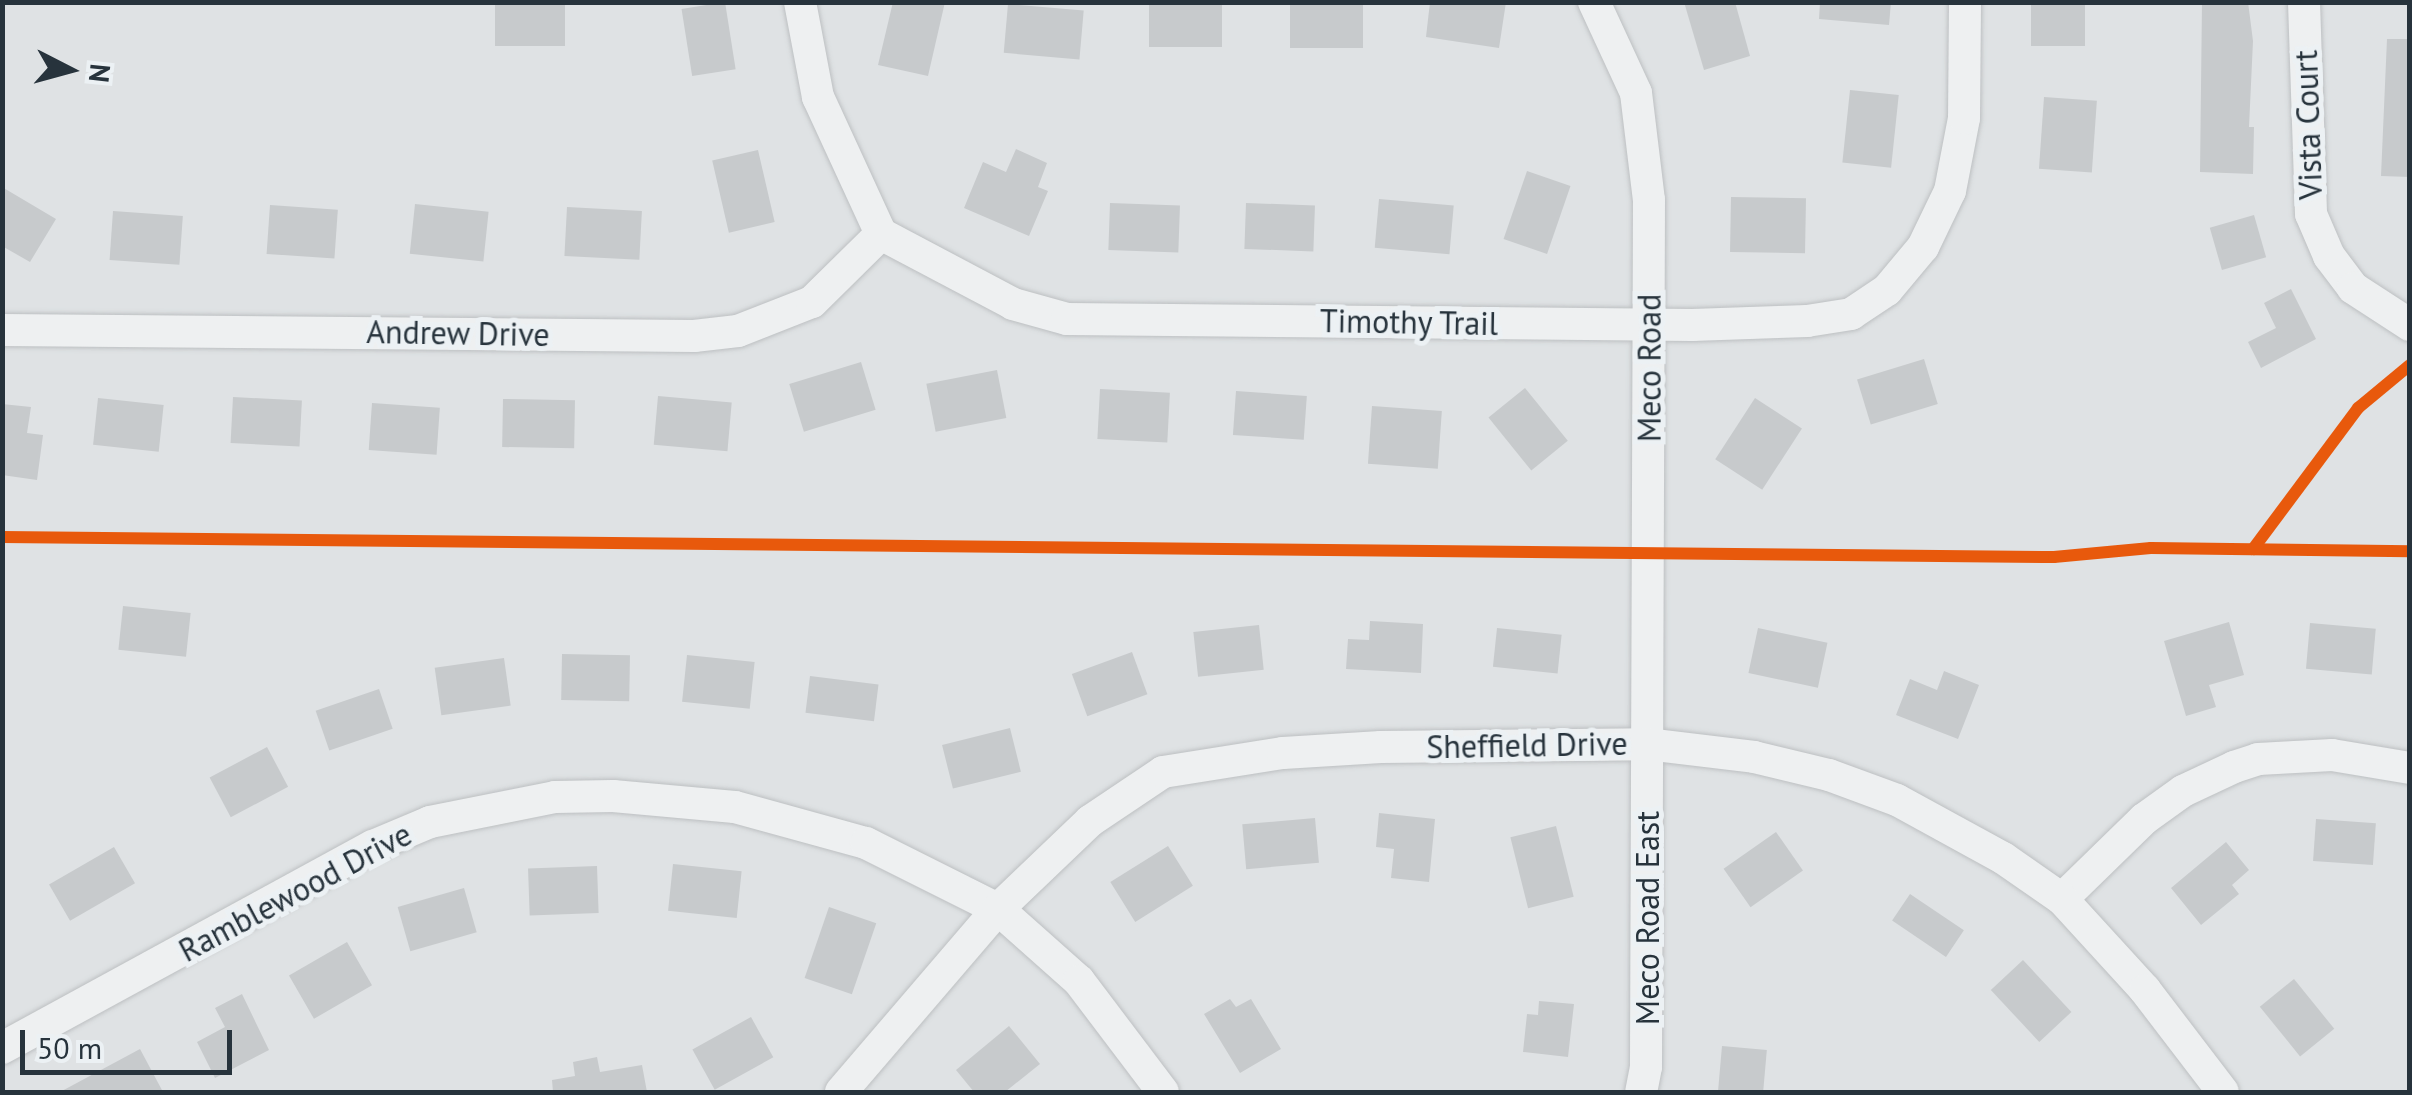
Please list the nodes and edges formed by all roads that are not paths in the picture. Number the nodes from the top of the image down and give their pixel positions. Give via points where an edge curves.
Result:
1 (800, 2) edge
2 (1594, 2) edge
3 (1965, 2) edge
4 (2304, 2) edge
5 (881, 234) junction
6 (1648, 325) junction
7 (2410, 325) edge
8 (2, 330) edge
9 (1647, 744) junction
10 (2410, 768) edge
11 (2062, 900) junction
12 (998, 909) junction
13 (2, 1048) edge
14 (841, 1092) edge
15 (1163, 1092) edge
16 (1641, 1092) edge
17 (2223, 1092) edge

1 - 5 street via 818,97
2 - 6 street, Meco Road via 1636,93 1649,200
3 - 6 street, Timothy Trail via 1964,118 1950,191 1922,248 1887,290 1851,314 1807,322
4 - 7 street, Vista Court via 2310,214 2353,288
5 - 6 street, Timothy Trail via 1013,304 1067,319
5 - 8 street, Andrew Drive via 812,302 738,331
6 - 9 street, Meco Road
9 - 11 street, Sheffield Drive via 1754,757 1897,800 2003,858
9 - 12 street, Sheffield Drive via 1381,746 1163,772 1090,820
9 - 16 street, Meco Road East
10 - 11 street via 2332,755 2246,763 2183,791 2144,819
11 - 17 street, Sheffield Drive via 2145,990
12 - 13 street, Ramblewood Drive via 866,842 735,807 555,797 430,822 373,846
12 - 14 street, Sheffield Drive
12 - 15 street, Ramblewood Drive via 1079,981

